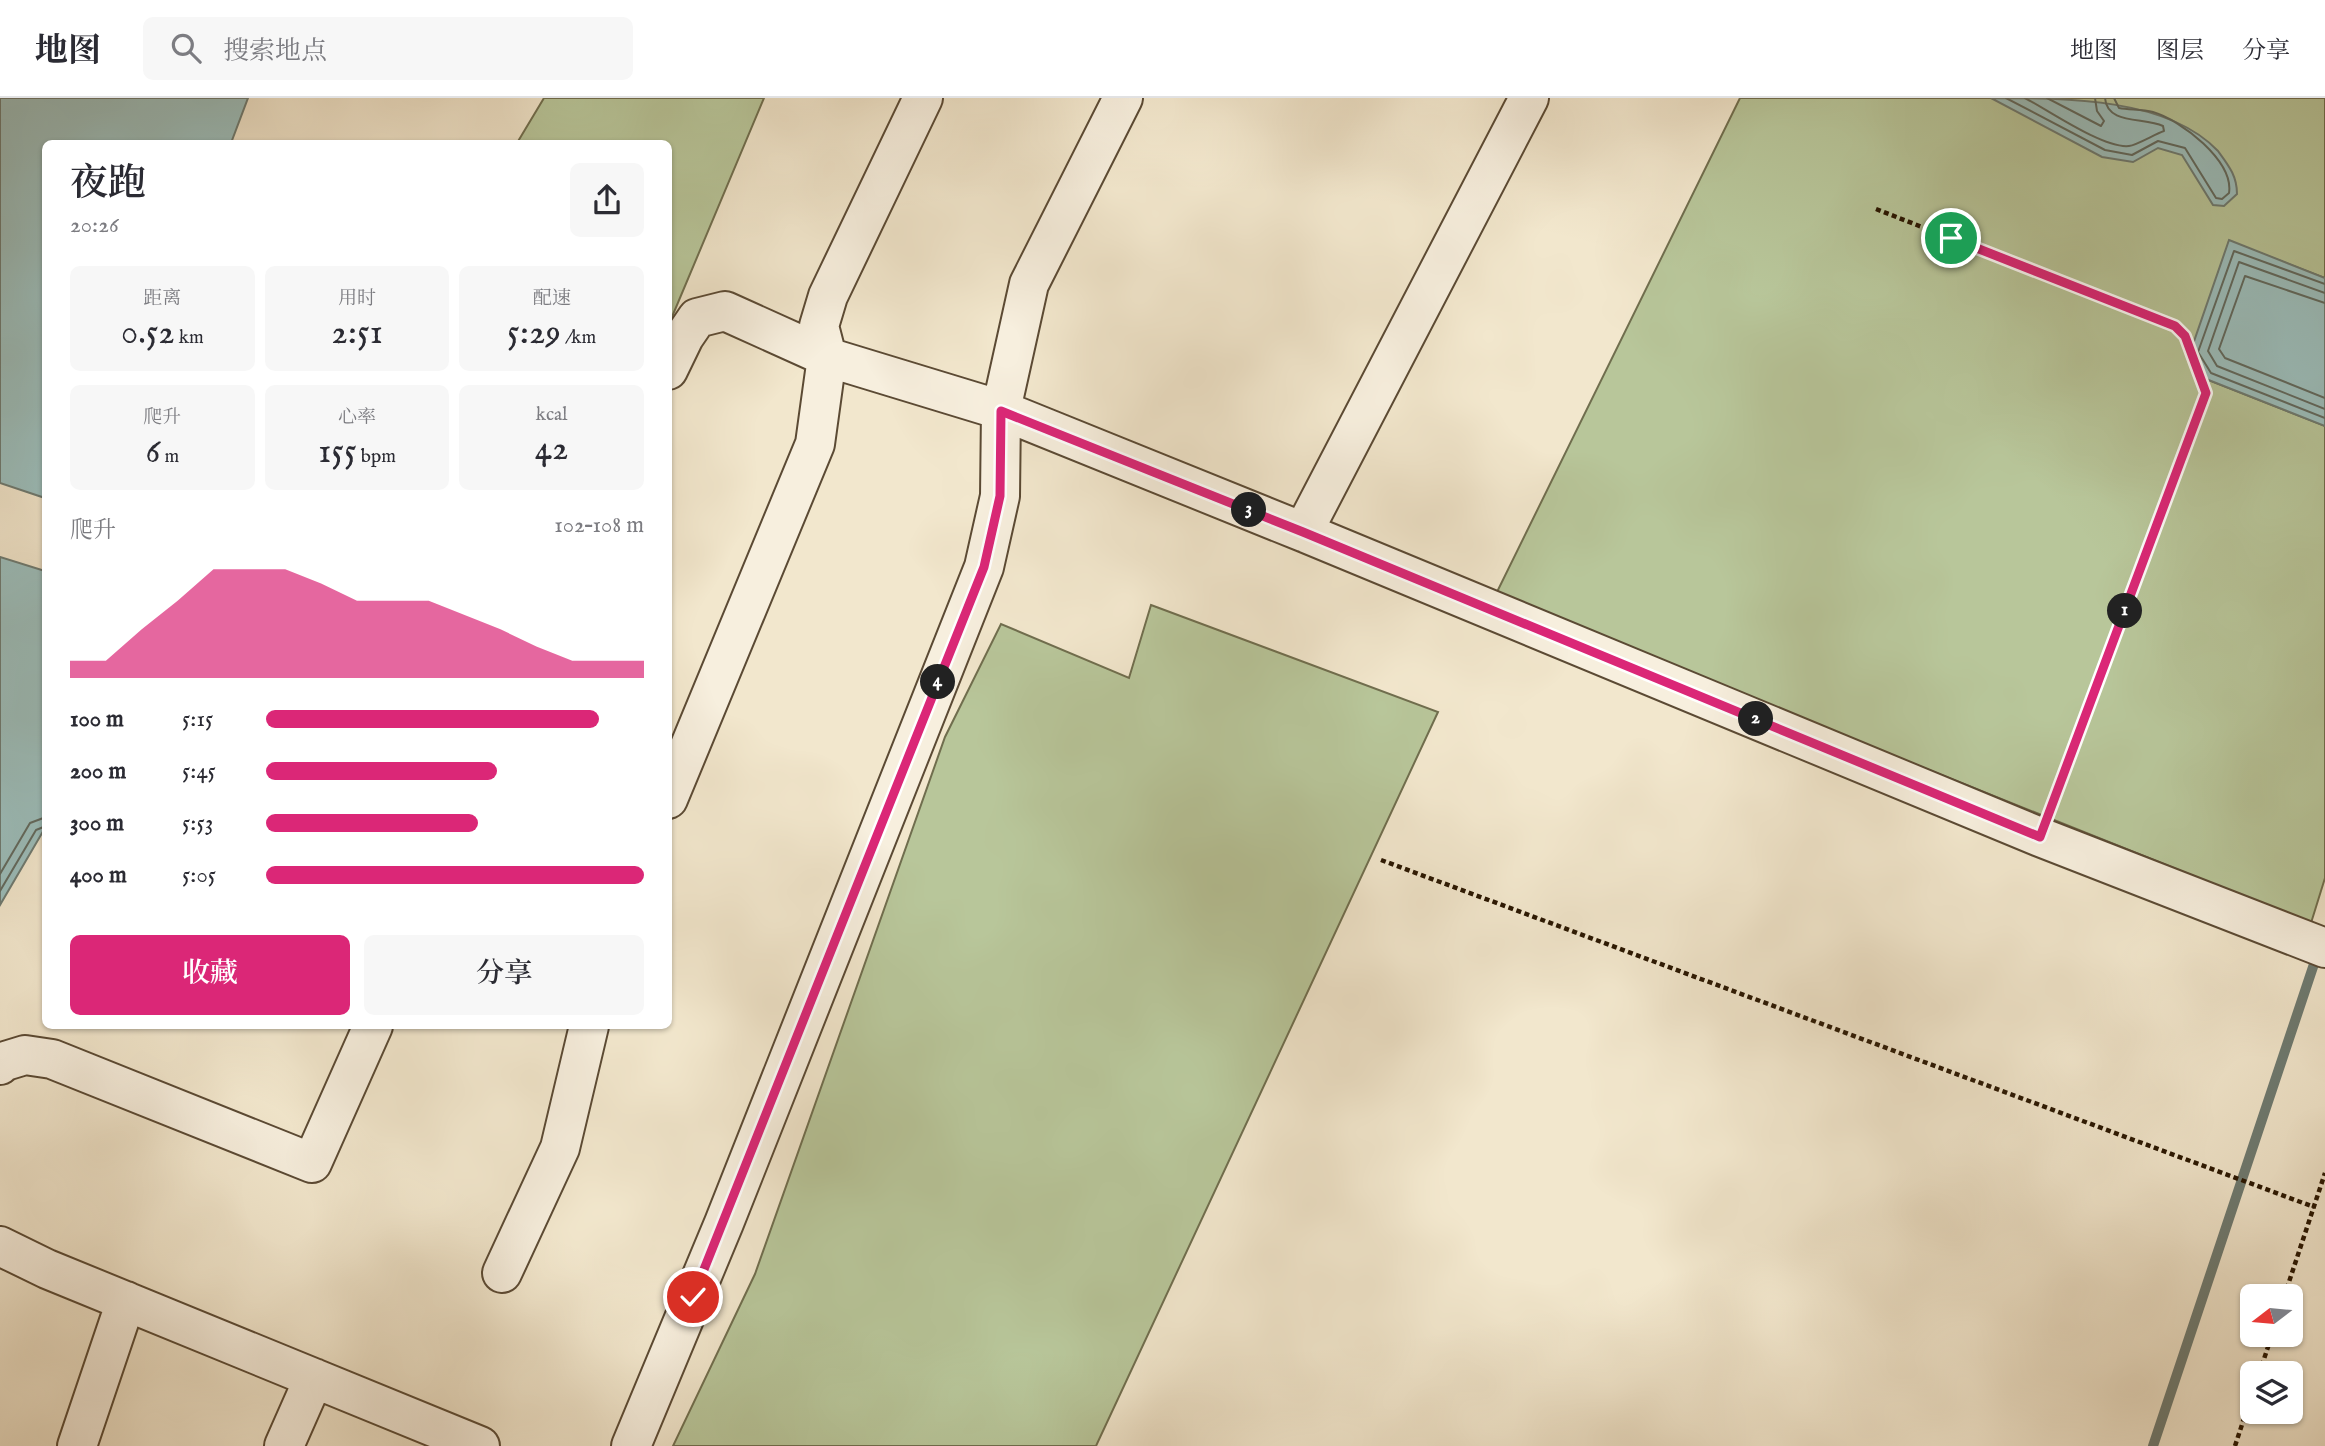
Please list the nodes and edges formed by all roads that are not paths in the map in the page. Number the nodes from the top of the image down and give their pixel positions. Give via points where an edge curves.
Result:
1 (923, 98) edge
2 (1123, 98) edge
3 (1529, 98) edge
4 (827, 357) junction
5 (672, 362) edge
6 (1001, 411) junction
7 (1303, 532) junction
8 (672, 789) edge
9 (2316, 944) edge
10 (372, 1029) edge
11 (588, 1029) edge
12 (0, 1065) edge
13 (0, 1246) edge
14 (502, 1273) dead end
15 (126, 1301) junction
16 (314, 1378) junction
17 (439, 1438) edge
18 (77, 1446) edge
19 (284, 1446) edge
20 (480, 1446) edge
21 (631, 1446) edge

1 - 4 street via 828,296 819,326
2 - 6 street via 1029,284
3 - 7 street
4 - 5 street via 724,311 697,318
4 - 6 street
4 - 8 street via 815,444
6 - 7 street
6 - 21 street via 1000,496 984,567
7 - 9 street via 2040,837
10 - 12 street via 312,1163 52,1059 24,1055
11 - 14 street via 560,1148
13 - 15 street
15 - 16 street
15 - 18 street
16 - 17 street
16 - 19 street
17 - 20 street

